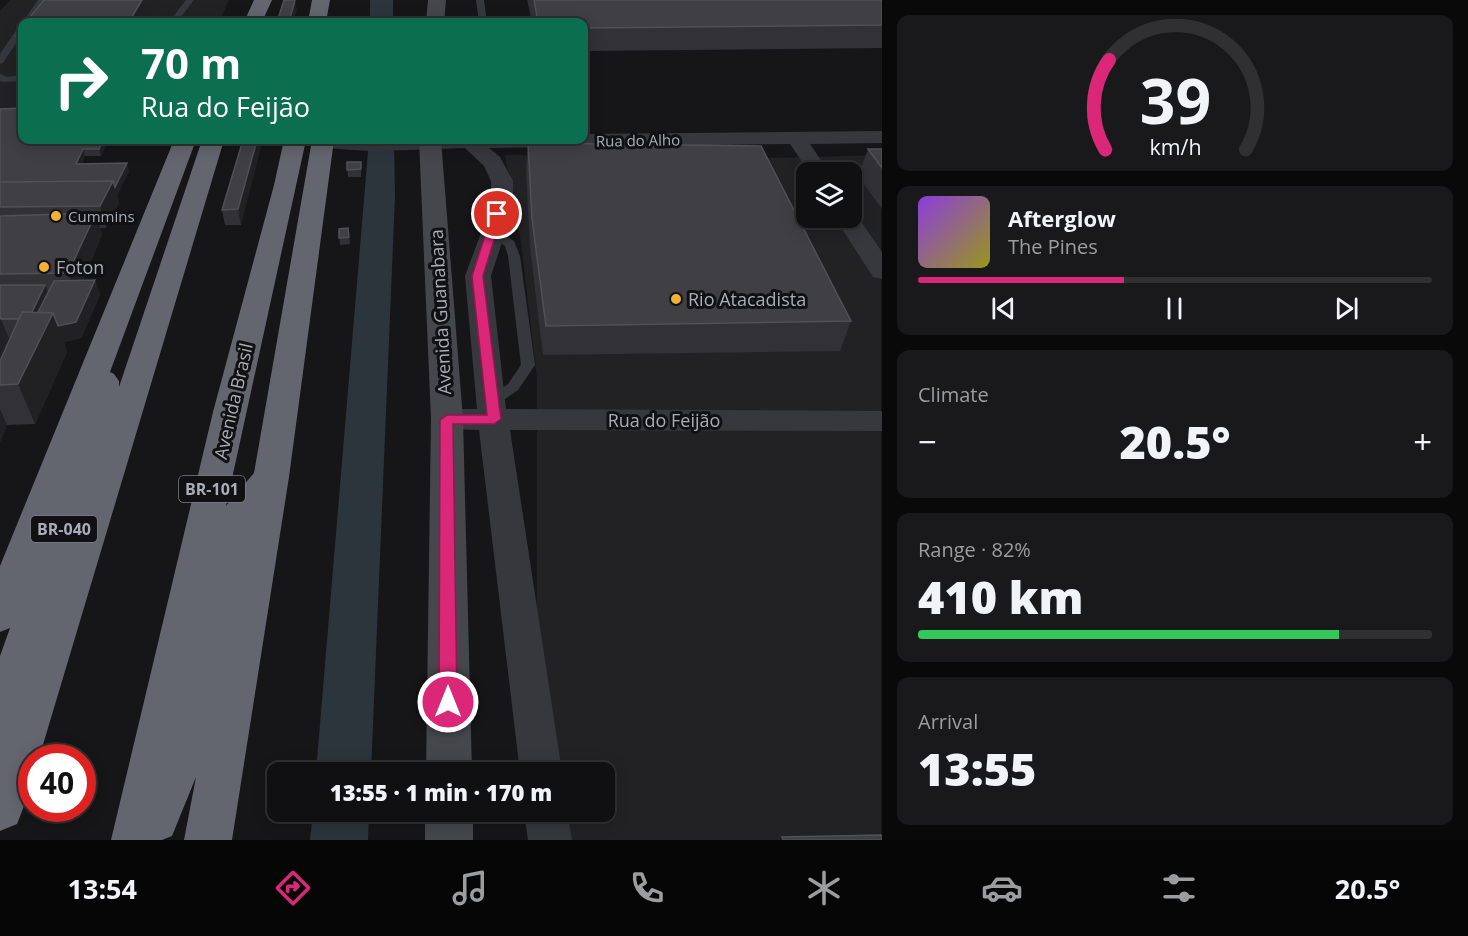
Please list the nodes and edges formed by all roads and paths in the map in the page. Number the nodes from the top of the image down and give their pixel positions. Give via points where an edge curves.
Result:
1 (42, 0) edge
2 (190, 0) edge
3 (263, 0) edge
4 (321, 0) edge
5 (437, 0) edge
6 (480, 0) edge
7 (29, 18) edge
8 (176, 18) edge
9 (255, 18) edge
10 (318, 18) edge
11 (435, 18) edge
12 (482, 18) edge
13 (18, 34) edge
14 (0, 61) edge
15 (0, 77) edge
16 (18, 78) edge
17 (882, 137) edge
18 (796, 138) junction
19 (588, 139) edge
20 (183, 144) edge
21 (212, 144) edge
22 (312, 144) edge
23 (313, 144) edge
24 (430, 144) edge
25 (472, 144) edge
26 (812, 162) edge
27 (853, 228) edge
28 (493, 233) junction
29 (882, 272) edge
30 (105, 340) junction
31 (493, 411) junction
32 (447, 420) junction
33 (882, 422) edge
34 (271, 477) junction
35 (0, 615) edge
36 (0, 714) edge
37 (448, 762) edge
38 (540, 762) edge
39 (0, 807) edge
40 (449, 822) edge
41 (547, 822) edge
42 (135, 840) edge
43 (147, 840) edge
44 (208, 840) edge
45 (449, 840) edge
46 (550, 840) edge

1 - 7 lane
2 - 8 lane
3 - 9 highway
4 - 10 highway
5 - 11 street
6 - 12 lane
13 - 14 lane
15 - 16 lane
17 - 18 street, Rua do Alho
18 - 19 street, Rua do Alho
18 - 26 street
20 - 30 highway, BR-040
21 - 39 highway
22 - 42 highway, Avenida Brasil / BR-101 via 286,185 229,412
23 - 34 highway
24 - 32 street, Avenida Guanabara
25 - 28 street via 500,172 502,195
27 - 29 street
28 - 31 street via 478,276
28 - 31 lane via 510,244 514,256 528,365
30 - 35 highway
30 - 36 highway, BR-040 via 102,412
31 - 32 street, Rua do Feijão
31 - 33 street, Rua do Feijão
31 - 38 street
32 - 37 street, Avenida Guanabara
34 - 43 highway via 240,515 183,752
34 - 44 highway
40 - 45 street
41 - 46 street

